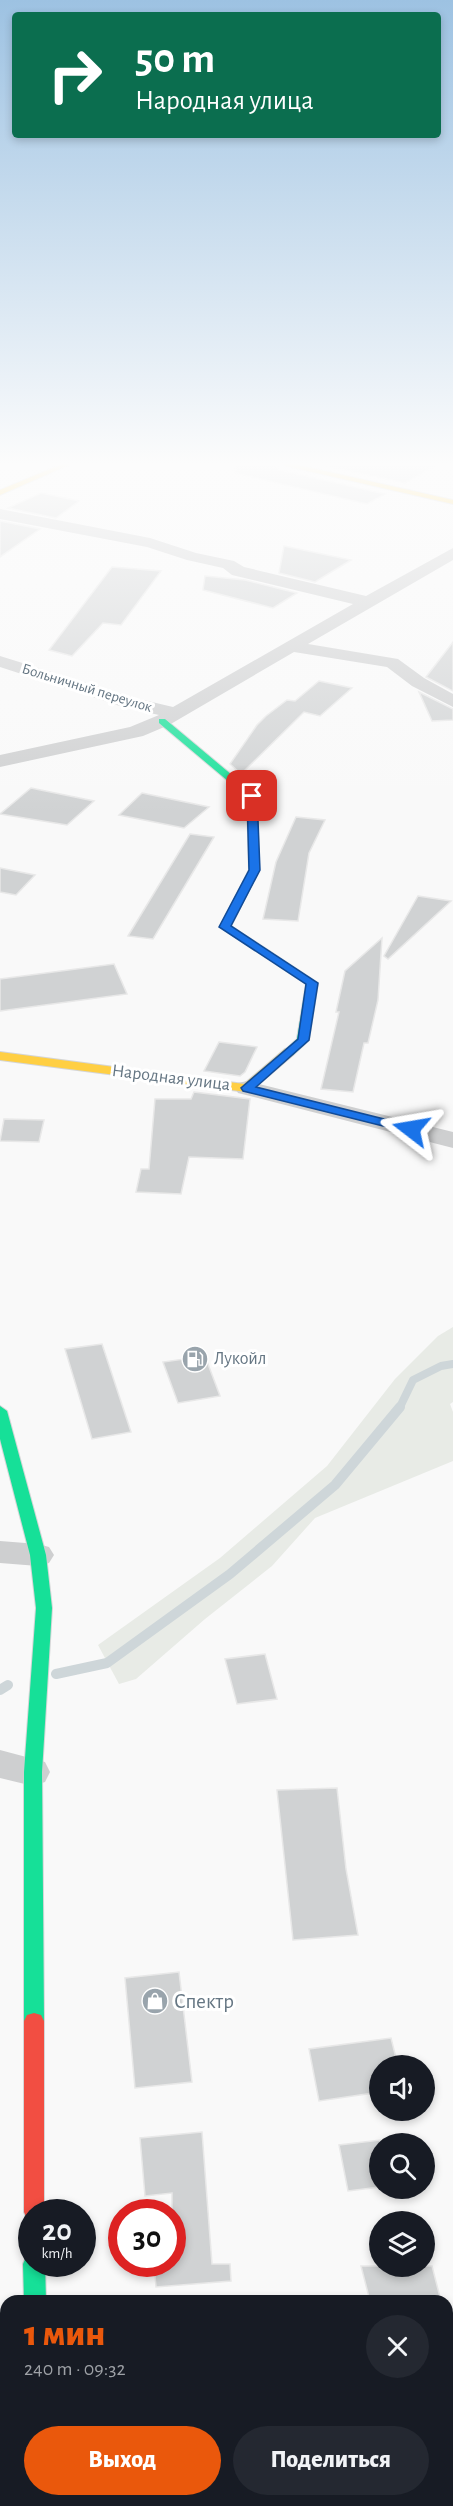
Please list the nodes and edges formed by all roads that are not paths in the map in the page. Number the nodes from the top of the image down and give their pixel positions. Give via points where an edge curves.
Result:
1 (280, 581) edge
2 (404, 581) edge
3 (368, 602) junction
4 (289, 646) junction
5 (0, 661) edge
6 (453, 701) edge
7 (168, 717) junction
8 (0, 761) edge
9 (0, 1056) edge
10 (247, 1088) junction
11 (453, 1140) edge
12 (0, 1411) edge
13 (0, 1552) edge
14 (38, 1555) junction
15 (0, 1764) edge
16 (33, 1772) junction
17 (34, 2199) edge
18 (34, 2277) edge
19 (35, 2295) edge

1 - 3 street
2 - 3 street
3 - 4 street
4 - 6 street via 392,663
4 - 7 street
5 - 7 street, Больничный переулок
7 - 8 street via 125,735
7 - 10 street, Народная улица via 252,796 254,870 225,927 312,983 303,1040
9 - 10 street, Народная улица
10 - 11 street
12 - 14 street
13 - 14 street
14 - 16 street via 44,1631
15 - 16 street
16 - 17 street
18 - 19 street

